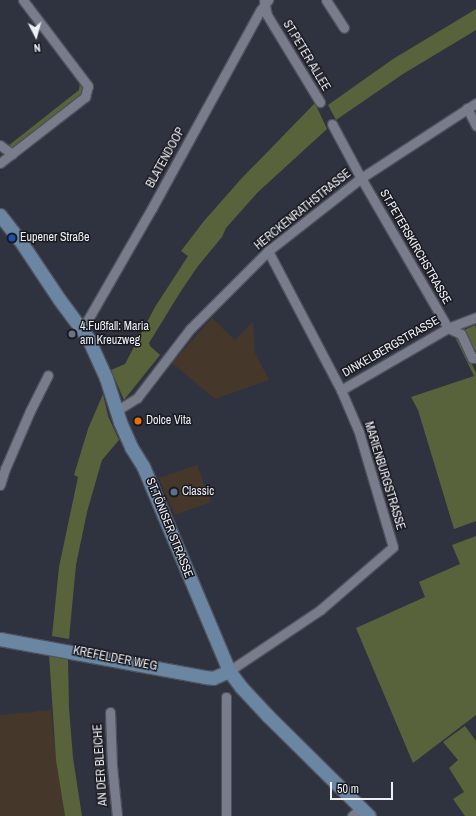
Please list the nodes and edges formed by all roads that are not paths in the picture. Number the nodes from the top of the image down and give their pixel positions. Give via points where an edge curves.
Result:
1 (23, 0) edge
2 (326, 0) edge
3 (265, 1) edge
4 (344, 28) dead end
5 (320, 102) dead end
6 (476, 103) edge
7 (467, 108) junction
8 (332, 124) dead end
9 (476, 126) edge
10 (0, 145) edge
11 (12, 154) junction
12 (0, 163) edge
13 (361, 178) junction
14 (0, 215) edge
15 (268, 251) junction
16 (476, 317) edge
17 (81, 326) junction
18 (448, 328) junction
19 (474, 358) edge
20 (476, 367) edge
21 (48, 375) dead end
22 (341, 390) junction
23 (116, 411) junction
24 (0, 485) edge
25 (0, 639) edge
26 (229, 671) junction
27 (226, 697) dead end
28 (110, 712) dead end
29 (361, 813) edge
30 (117, 816) edge
31 (226, 816) edge

1 - 11 street via 88,86 85,97
2 - 4 street
3 - 5 street, ST.PETER ALLEE via 267,15
3 - 17 street, BLATENDOOP via 152,208 87,321
6 - 7 street, HERCKENRATHSTRASSE
7 - 9 street
7 - 13 street, HERCKENRATHSTRASSE
8 - 13 street
10 - 11 street
11 - 12 street
13 - 15 street, HERCKENRATHSTRASSE
13 - 18 street, ST.PETERSKIRCHSTRASSE
14 - 17 main road, ST.TÖNISER STRASSE
15 - 22 street, MARIENBURGSTRASSE
15 - 23 street, HERCKENRATHSTRASSE via 190,329 137,398
16 - 18 street, DINKELBERGSTRASSE
17 - 23 main road, ST.TÖNISER STRASSE via 106,378
18 - 19 street via 460,334
18 - 22 street, DINKELBERGSTRASSE
19 - 20 street
21 - 24 street via 30,411
22 - 26 street, MARIENBURGSTRASSE via 359,432 393,547 320,610
23 - 26 main road, ST.TÖNISER STRASSE via 131,447 143,466
25 - 26 main road, KREFELDER WEG via 205,677 214,678
26 - 29 main road, ST.TÖNISER STRASSE via 241,687
27 - 31 street
28 - 30 street, AN DER BLEICHE

